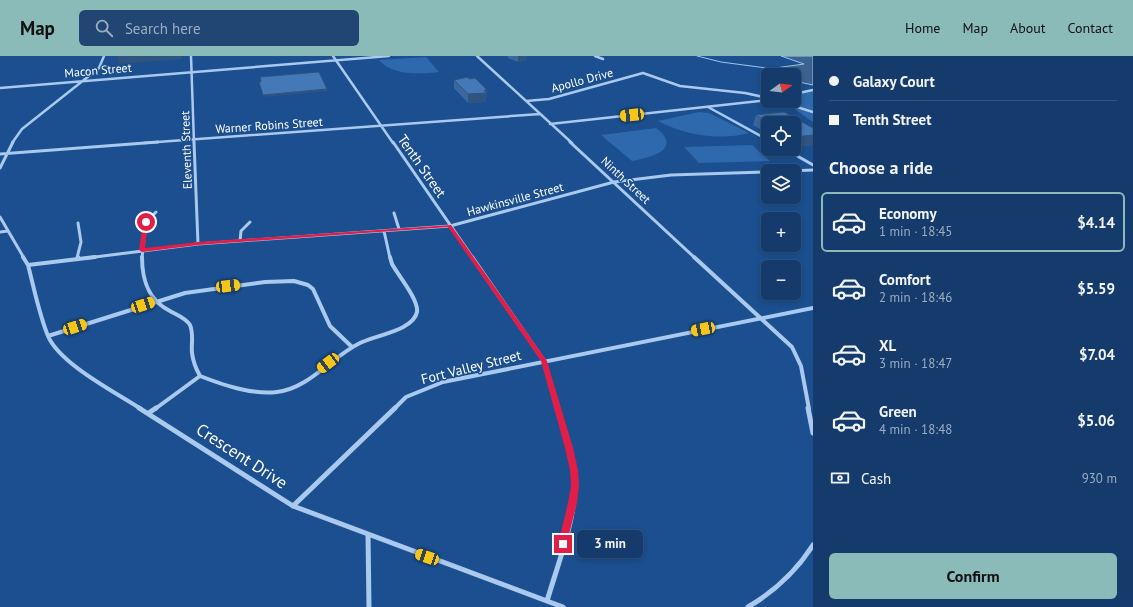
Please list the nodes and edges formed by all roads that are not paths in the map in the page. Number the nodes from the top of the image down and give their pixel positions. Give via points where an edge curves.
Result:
1 (104, 56) edge
2 (191, 56) edge
3 (333, 56) edge
4 (388, 56) edge
5 (477, 56) edge
6 (595, 56) edge
7 (603, 59) dead end
8 (336, 60) junction
9 (192, 72) junction
10 (84, 80) junction
11 (0, 88) edge
12 (813, 90) edge
13 (801, 93) edge
14 (761, 97) edge
15 (761, 100) edge
16 (526, 101) junction
17 (708, 107) junction
18 (800, 108) edge
19 (813, 112) edge
20 (540, 114) junction
21 (550, 124) junction
22 (380, 126) junction
23 (761, 136) edge
24 (194, 139) junction
25 (7, 153) junction
26 (0, 154) edge
27 (798, 156) edge
28 (813, 164) edge
29 (0, 168) edge
30 (813, 170) edge
31 (801, 171) edge
32 (761, 172) edge
33 (614, 182) junction
34 (156, 212) dead end
35 (394, 213) dead end
36 (0, 217) edge
37 (250, 222) dead end
38 (78, 223) dead end
39 (450, 226) junction
40 (399, 229) junction
41 (8, 231) junction
42 (384, 231) junction
43 (0, 232) edge
44 (240, 241) junction
45 (198, 244) junction
46 (142, 250) junction
47 (77, 259) junction
48 (28, 265) junction
49 (156, 301) junction
50 (813, 308) edge
51 (761, 318) junction
52 (48, 336) junction
53 (351, 346) junction
54 (544, 361) junction
55 (200, 376) junction
56 (150, 412) junction
57 (813, 434) edge
58 (293, 506) junction
59 (368, 534) junction
60 (813, 545) edge
61 (547, 601) junction
62 (369, 607) edge
63 (564, 607) edge
64 (748, 607) edge

1 - 10 street via 101,65
2 - 9 street, Eleventh Street
3 - 8 street, Tenth Street
4 - 8 street, Macon Street
5 - 16 street, Ninth Street
6 - 7 street
8 - 9 street, Macon Street
8 - 22 street, Tenth Street
9 - 10 street, Macon Street
9 - 24 street, Eleventh Street
10 - 11 street, Macon Street
10 - 25 street via 22,129
12 - 13 street
14 - 16 street, Apollo Drive via 680,86 643,73 549,98
15 - 17 street
16 - 20 street, Ninth Street
17 - 21 street
17 - 23 street
18 - 19 street
20 - 21 street, Ninth Street
20 - 22 street, Warner Robins Street
21 - 33 street, Ninth Street
22 - 24 street, Warner Robins Street
22 - 39 street, Tenth Street
24 - 25 street, Warner Robins Street
24 - 45 street, Eleventh Street
25 - 26 street, Warner Robins Street
25 - 29 street
27 - 28 street
30 - 31 street
32 - 33 street, Hawkinsville Street via 657,176
33 - 39 street, Hawkinsville Street
33 - 51 street, Ninth Street
34 - 46 street via 146,222
35 - 40 street
36 - 41 street, Crescent Drive
37 - 44 street via 241,231
38 - 47 street via 81,242
39 - 40 street, Hawkinsville Street
39 - 54 street, Tenth Street
40 - 42 street, Hawkinsville Street
41 - 43 street
41 - 48 street, Crescent Drive
42 - 44 street, Hawkinsville Street
42 - 53 street via 392,264 414,299 418,312 413,321 405,326
44 - 45 street, Hawkinsville Street
45 - 46 street, Hawkinsville Street
46 - 47 street, Hawkinsville Street
46 - 49 street via 141,270 144,281
47 - 48 street, Hawkinsville Street
48 - 52 street, Crescent Drive
49 - 52 street
49 - 53 street via 206,289 281,280 301,282 313,289 330,326
49 - 55 street via 187,321 191,327 192,358
50 - 51 street, Fort Valley Street
51 - 54 street, Fort Valley Street
51 - 57 street via 792,347 801,366
52 - 56 street, Crescent Drive via 65,358
53 - 55 street via 304,382 277,392 257,391
54 - 58 street, Fort Valley Street via 443,382 406,397
54 - 61 street, Tenth Street via 569,448 575,486 571,515
55 - 56 street
56 - 58 street, Crescent Drive
58 - 59 street, Crescent Drive
59 - 61 street, Crescent Drive
59 - 62 street
60 - 64 street via 797,571
61 - 63 street, Crescent Drive

